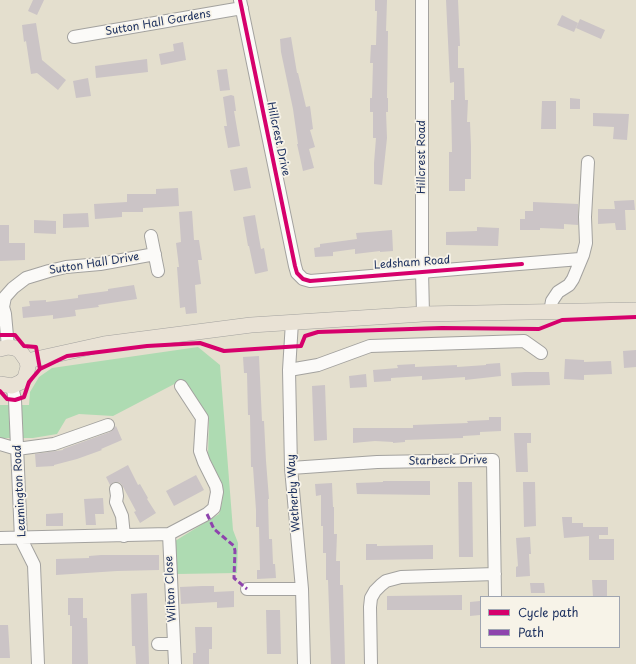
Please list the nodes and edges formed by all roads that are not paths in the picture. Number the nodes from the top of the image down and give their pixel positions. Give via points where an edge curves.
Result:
1 (422, 0) edge
2 (241, 4) edge
3 (74, 37) dead end
4 (588, 162) dead end
5 (151, 236) dead end
6 (154, 254) junction
7 (580, 259) junction
8 (158, 271) dead end
9 (422, 271) junction
10 (303, 279) joint
11 (1, 307) edge
12 (636, 310) edge
13 (550, 312) junction
14 (423, 314) junction
15 (292, 322) junction
16 (4, 348) edge
17 (541, 353) dead end
18 (28, 361) junction
19 (289, 370) junction
20 (6, 386) edge
21 (181, 386) dead end
22 (108, 425) dead end
23 (0, 444) edge
24 (17, 449) junction
25 (291, 468) junction
26 (116, 489) dead end
27 (168, 534) junction
28 (124, 536) junction
29 (0, 538) edge
30 (21, 538) junction
31 (495, 574) junction
32 (302, 589) junction
33 (247, 590) dead end
34 (495, 596) edge
35 (158, 644) dead end
36 (174, 644) junction
37 (38, 664) edge
38 (175, 664) edge
39 (304, 664) edge
40 (371, 664) edge

1 - 9 street, Hillcrest Road
2 - 3 street, Sutton Hall Gardens
2 - 10 street, Hillcrest Drive via 295,266
4 - 7 street via 586,243
5 - 6 street, Sutton Hall Drive
6 - 8 street, Sutton Hall Drive
6 - 11 street, Sutton Hall Drive via 100,264 66,267 26,278 13,288
7 - 9 street, Ledsham Road
7 - 13 street via 569,285 558,292 552,301
9 - 10 street, Ledsham Road via 310,281
9 - 14 street, Hillcrest Road
11 - 16 street, Sutton Hall Drive via 5,314
12 - 13 main road
13 - 14 main road
14 - 15 main road
15 - 18 main road via 104,344
15 - 19 street, Wetherby Way
16 - 18 main road via 20,351
17 - 19 street via 524,341 370,346 318,366
18 - 20 main road via 28,373 25,378 21,382
19 - 25 street, Wetherby Way
20 - 24 street, Leamington Road via 15,400
21 - 27 street via 202,418 200,451 217,492 214,508
22 - 24 street via 54,444
23 - 24 street
24 - 30 street, Leamington Road
25 - 31 street, Starbeck Drive via 493,454
25 - 32 street, Wetherby Way
26 - 28 street via 116,502 122,516
27 - 28 street
27 - 36 street, Wilton Close
28 - 30 street
29 - 30 street
30 - 37 street, Leamington Road via 34,565
31 - 34 street, Starbeck Drive
31 - 40 street via 401,577 381,584 371,598
32 - 33 street
32 - 39 street, Wetherby Way
35 - 36 street
36 - 38 street, Wilton Close

